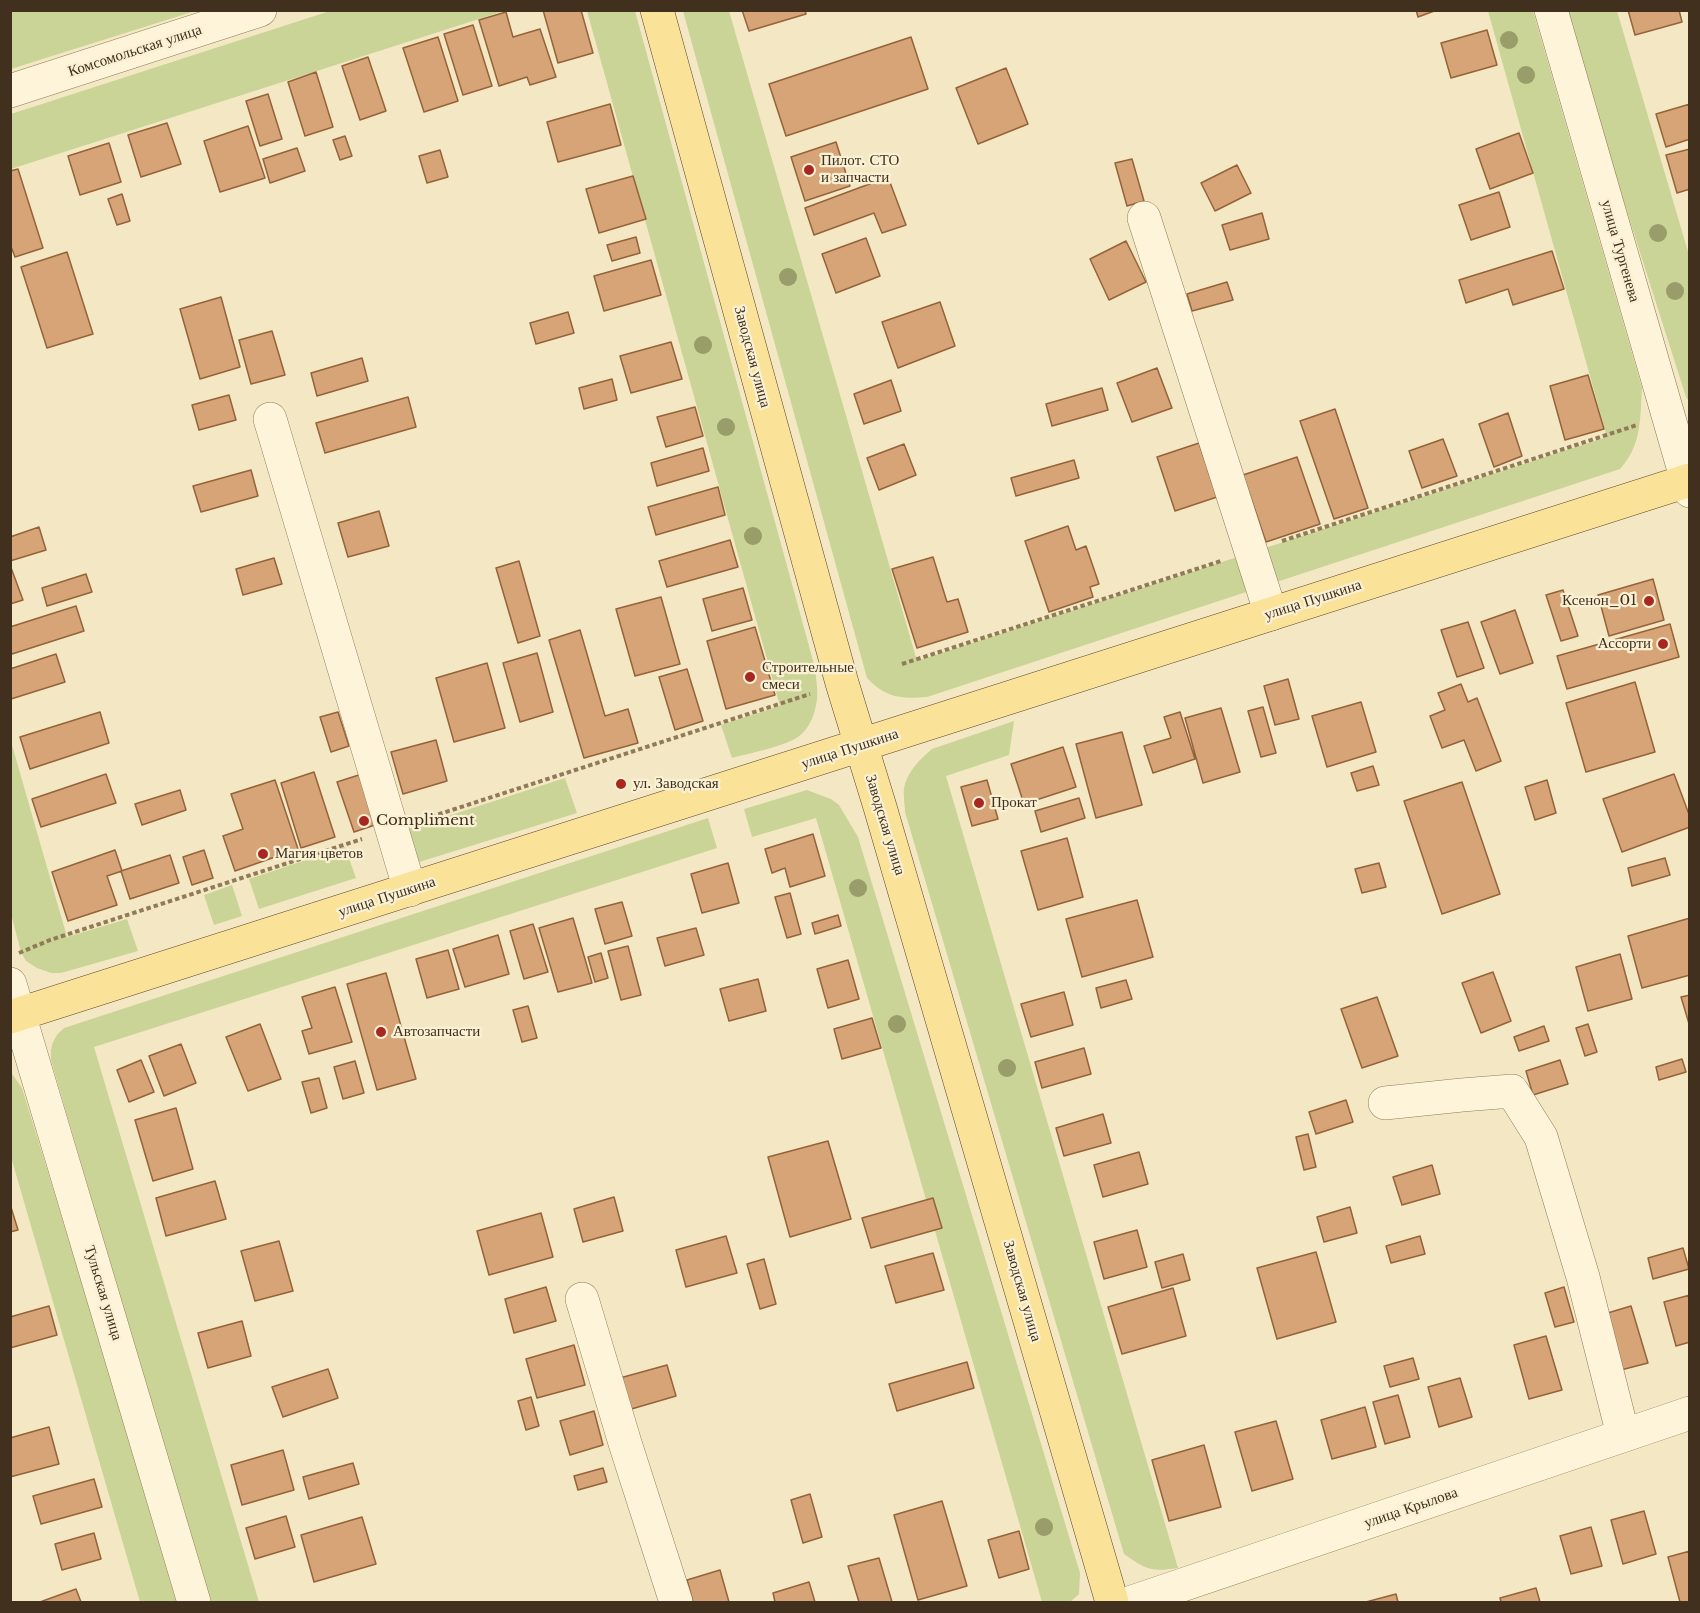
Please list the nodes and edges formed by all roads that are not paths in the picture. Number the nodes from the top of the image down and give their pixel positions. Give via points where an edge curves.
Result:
1 (260, 10) edge
2 (657, 10) edge
3 (1551, 10) edge
4 (10, 91) edge
5 (1144, 218) dead end
6 (270, 419) dead end
7 (1688, 484) edge
8 (1271, 614) junction
9 (861, 746) junction
10 (410, 890) junction
11 (10, 984) edge
12 (15, 1016) edge
13 (1384, 1103) dead end
14 (582, 1299) dead end
15 (1689, 1413) edge
16 (1623, 1435) junction
17 (194, 1602) edge
18 (676, 1602) edge
19 (1112, 1602) edge
20 (1132, 1602) edge

1 - 4 street, Комсомольская улица
2 - 9 main road, Заводская улица
3 - 7 street, улица Тургенева
5 - 8 street
6 - 10 street
7 - 8 main road, улица Пушкина
8 - 9 main road, улица Пушкина
9 - 10 main road, улица Пушкина
9 - 19 main road, Заводская улица
10 - 12 main road, улица Пушкина
11 - 12 street, Тульская улица
12 - 17 street, Тульская улица
13 - 16 street via 1512,1091 1541,1137 1583,1277
14 - 18 street
15 - 16 street, улица Крылова
16 - 20 street, улица Крылова

